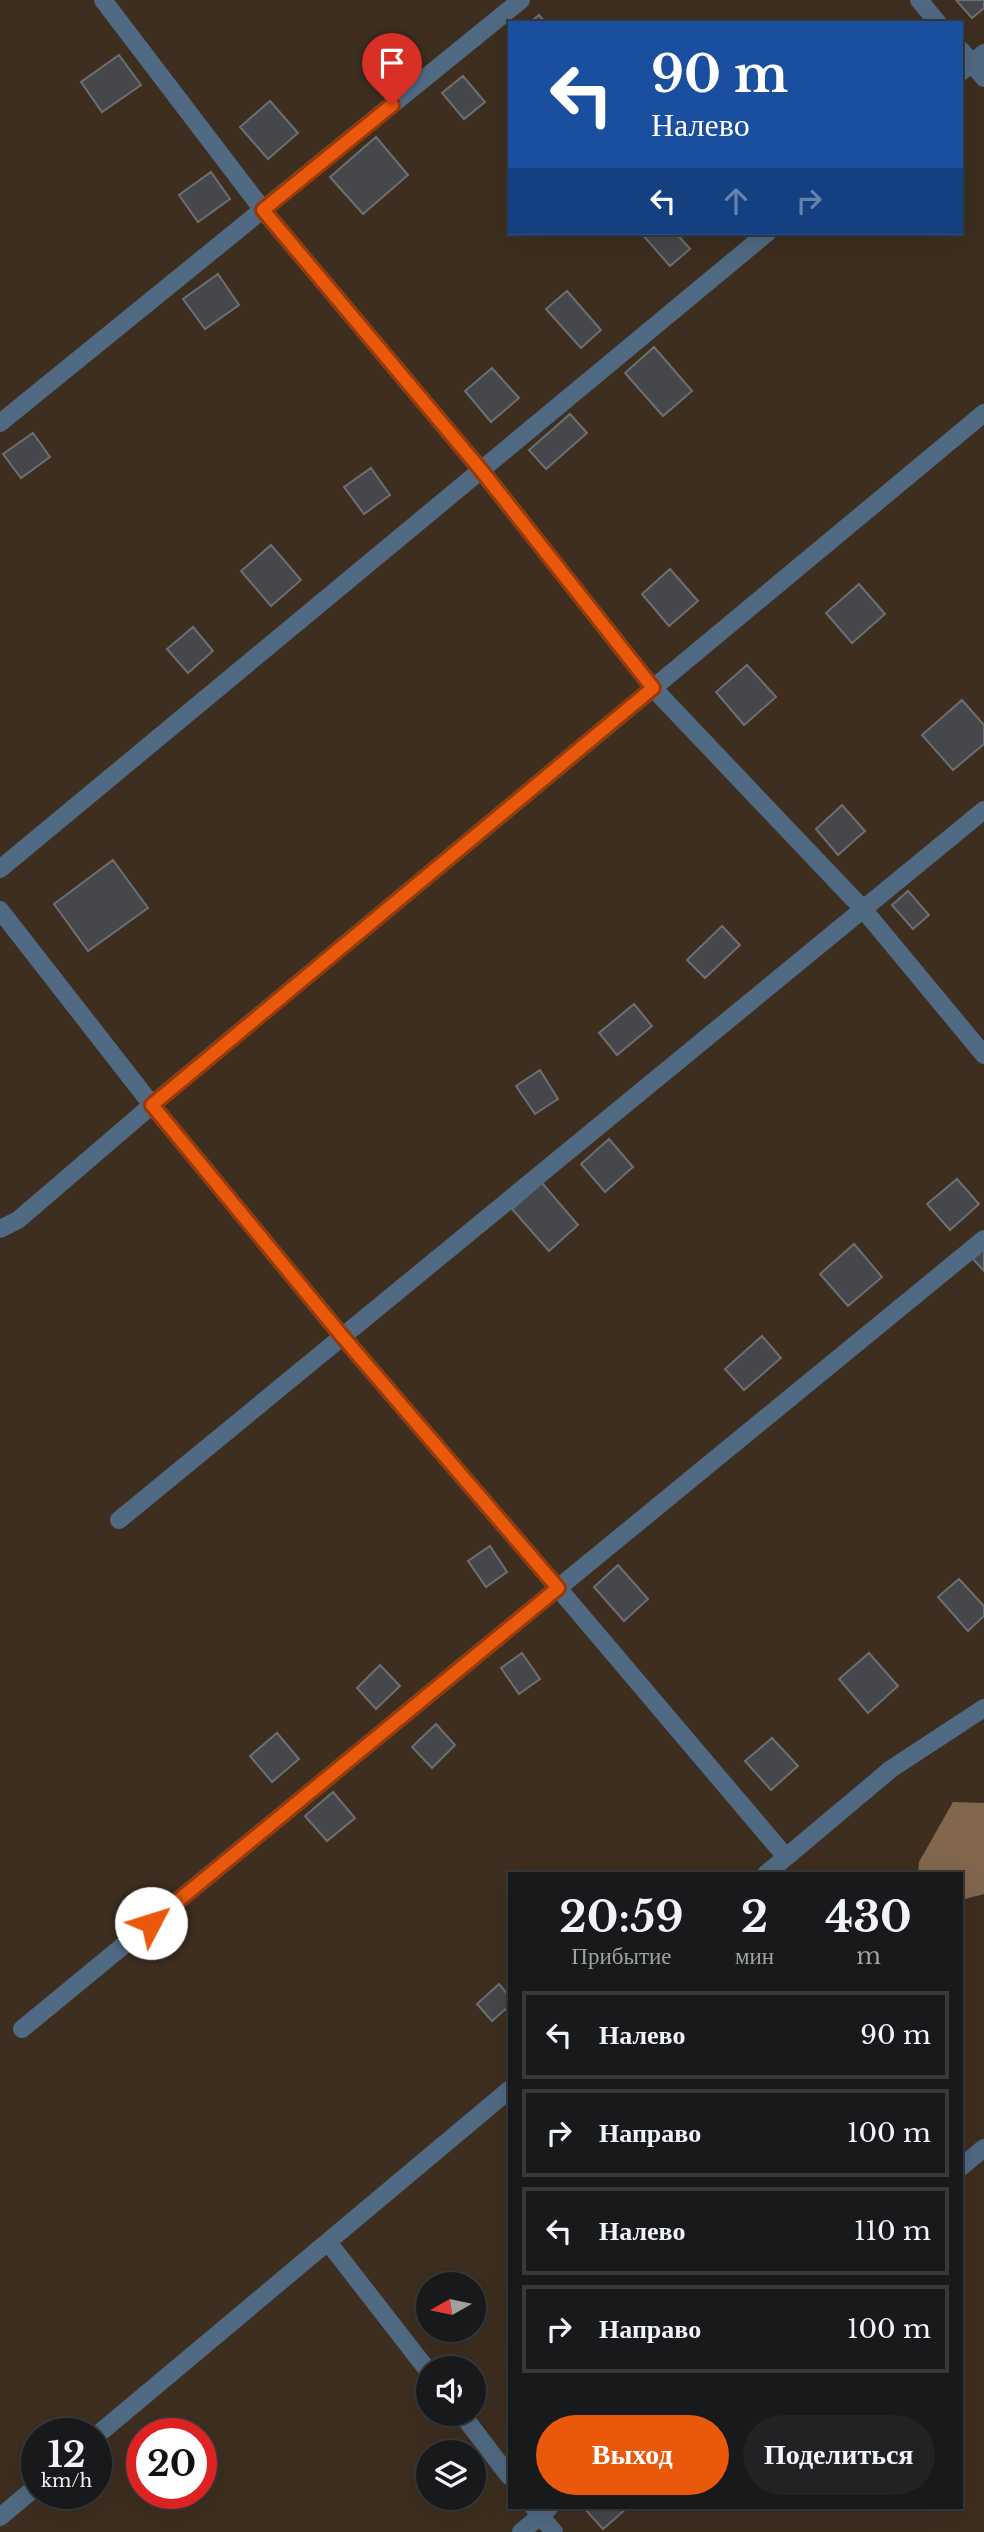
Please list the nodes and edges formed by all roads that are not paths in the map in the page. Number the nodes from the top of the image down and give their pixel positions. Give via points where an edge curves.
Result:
1 (103, 0) edge
2 (521, 0) edge
3 (919, 0) edge
4 (936, 21) edge
5 (969, 59) edge
6 (984, 78) edge
7 (263, 210) junction
8 (765, 235) edge
9 (984, 413) edge
10 (0, 423) edge
11 (481, 470) junction
12 (653, 688) junction
13 (984, 810) edge
14 (0, 869) edge
15 (863, 909) junction
16 (0, 910) edge
17 (984, 1055) edge
18 (152, 1105) junction
19 (0, 1229) edge
20 (984, 1239) edge
21 (342, 1336) junction
22 (119, 1520) dead end
23 (558, 1588) junction
24 (984, 1708) edge
25 (786, 1857) junction
26 (768, 1872) edge
27 (22, 2029) dead end
28 (508, 2091) edge
29 (984, 2148) edge
30 (963, 2165) edge
31 (328, 2242) junction
32 (417, 2356) edge
33 (112, 2423) edge
34 (471, 2426) edge
35 (508, 2475) edge
36 (21, 2499) edge
37 (541, 2510) edge
38 (0, 2517) edge
39 (521, 2532) edge
40 (554, 2532) edge

1 - 7 lane
2 - 7 lane
3 - 4 lane
5 - 6 lane
7 - 10 lane
7 - 11 lane
8 - 11 lane
9 - 12 lane
11 - 12 lane
11 - 14 lane
12 - 15 lane
12 - 18 lane
13 - 15 lane
15 - 17 lane
15 - 21 lane
16 - 18 lane
18 - 19 lane via 18,1220
18 - 21 lane
20 - 23 lane
21 - 22 lane
21 - 23 lane
23 - 25 lane
23 - 27 lane
24 - 25 lane via 891,1769
25 - 26 lane
28 - 31 lane
29 - 30 lane
31 - 32 lane
31 - 33 lane
34 - 35 lane
36 - 38 lane
37 - 39 lane
37 - 40 lane

